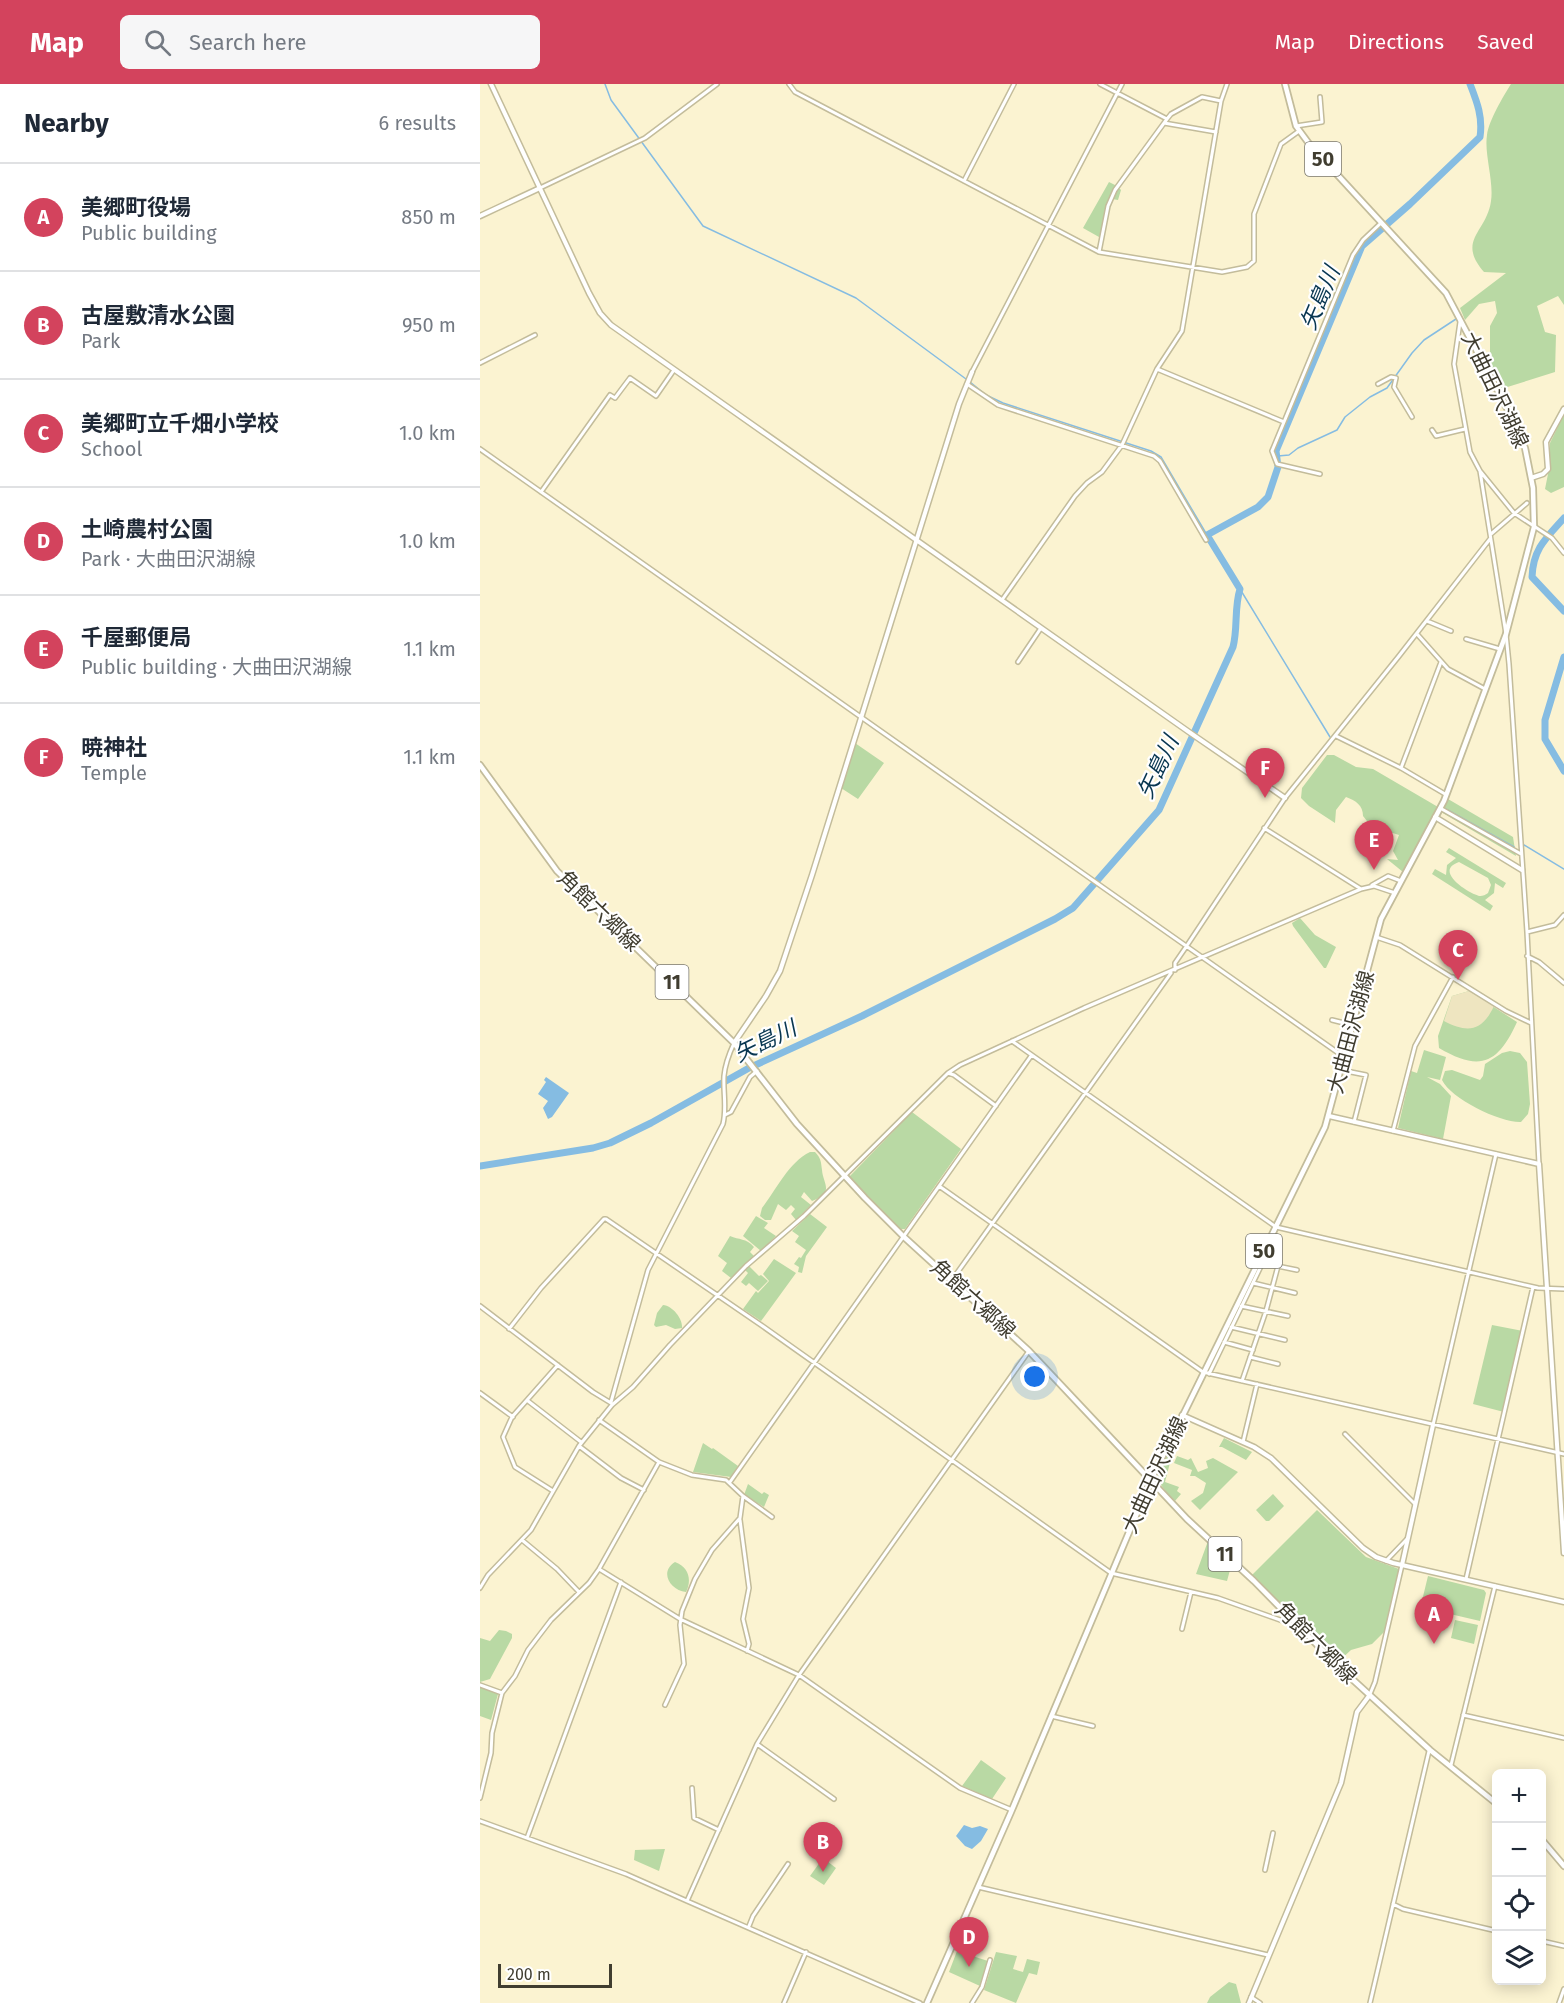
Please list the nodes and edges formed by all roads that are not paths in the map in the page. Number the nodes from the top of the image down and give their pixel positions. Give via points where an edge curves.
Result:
1 (492, 84) edge
2 (717, 84) edge
3 (789, 84) edge
4 (1014, 84) edge
5 (1100, 84) edge
6 (1122, 84) edge
7 (1227, 84) edge
8 (1286, 84) edge
9 (1118, 93) junction
10 (1320, 97) dead end
11 (1221, 101) junction
12 (1167, 119) junction
13 (1164, 123) junction
14 (1298, 128) junction
15 (1216, 132) junction
16 (964, 182) junction
17 (540, 188) junction
18 (480, 216) edge
19 (1385, 224) junction
20 (1049, 225) junction
21 (1099, 252) junction
22 (1193, 268) junction
23 (1460, 320) junction
24 (536, 335) dead end
25 (480, 363) edge
26 (1156, 369) junction
27 (674, 370) junction
28 (972, 372) joint
29 (967, 384) junction
30 (1378, 384) dead end
31 (1564, 409) edge
32 (1412, 417) dead end
33 (1284, 422) junction
34 (1465, 429) junction
35 (1432, 430) dead end
36 (1122, 445) junction
37 (480, 449) edge
38 (1480, 471) junction
39 (1320, 474) dead end
40 (1531, 478) junction
41 (541, 492) junction
42 (1527, 503) dead end
43 (1514, 513) junction
44 (1534, 526) junction
45 (1491, 535) junction
46 (1206, 540) dead end
47 (916, 541) junction
48 (1564, 554) edge
49 (1002, 600) junction
50 (1427, 621) junction
51 (1041, 628) junction
52 (1451, 631) dead end
53 (1417, 634) junction
54 (1506, 634) junction
55 (1466, 639) dead end
56 (1500, 649) junction
57 (1018, 662) dead end
58 (1441, 662) junction
59 (1485, 689) junction
60 (861, 718) junction
61 (1336, 736) junction
62 (480, 765) edge
63 (1401, 768) junction
64 (1446, 794) junction
65 (1285, 798) junction
66 (1440, 808) junction
67 (1435, 817) junction
68 (1264, 828) junction
69 (1521, 854) junction
70 (1522, 870) junction
71 (1401, 882) junction
72 (1368, 888) junction
73 (1361, 889) junction
74 (1395, 893) junction
75 (1564, 915) edge
76 (1560, 921) junction
77 (1564, 925) edge
78 (1527, 932) junction
79 (1376, 937) junction
80 (1186, 947) junction
81 (1527, 956) junction
82 (1203, 958) junction
83 (1174, 971) junction
84 (1453, 978) junction
85 (1564, 983) edge
86 (1332, 1020) dead end
87 (1531, 1023) junction
88 (1352, 1025) junction
89 (1011, 1041) junction
90 (734, 1043) junction
91 (1031, 1056) junction
92 (1344, 1057) junction
93 (756, 1070) junction
94 (1341, 1070) junction
95 (948, 1073) junction
96 (1085, 1093) junction
97 (996, 1106) junction
98 (725, 1115) junction
99 (1329, 1116) junction
100 (1354, 1122) junction
101 (1393, 1131) junction
102 (1496, 1154) junction
103 (1539, 1164) junction
104 (845, 1177) junction
105 (939, 1186) junction
106 (992, 1224) junction
107 (1276, 1227) junction
108 (904, 1237) junction
109 (656, 1252) junction
110 (1261, 1262) junction
111 (1278, 1266) junction
112 (1297, 1270) dead end
113 (1468, 1272) junction
114 (951, 1281) junction
115 (1253, 1283) junction
116 (1533, 1287) junction
117 (1272, 1288) junction
118 (1564, 1289) edge
119 (1548, 1290) junction
120 (1294, 1293) dead end
121 (718, 1296) junction
122 (480, 1306) edge
123 (1241, 1306) junction
124 (1266, 1311) junction
125 (1288, 1316) dead end
126 (1231, 1327) junction
127 (509, 1329) junction
128 (1258, 1333) junction
129 (1285, 1340) dead end
130 (1224, 1342) junction
131 (1253, 1350) junction
132 (1029, 1351) junction
133 (1250, 1357) junction
134 (815, 1363) junction
135 (1278, 1364) dead end
136 (558, 1365) junction
137 (1206, 1373) junction
138 (1242, 1381) junction
139 (1257, 1384) junction
140 (480, 1393) edge
141 (528, 1401) junction
142 (612, 1403) junction
143 (1182, 1415) junction
144 (513, 1417) junction
145 (599, 1420) junction
146 (1433, 1425) junction
147 (1345, 1434) dead end
148 (1499, 1440) junction
149 (1243, 1442) junction
150 (580, 1444) junction
151 (1558, 1453) junction
152 (1564, 1454) edge
153 (952, 1459) junction
154 (659, 1462) junction
155 (1151, 1480) junction
156 (730, 1482) junction
157 (644, 1490) junction
158 (554, 1491) junction
159 (742, 1496) junction
160 (1415, 1504) junction
161 (772, 1517) dead end
162 (740, 1518) junction
163 (1408, 1538) junction
164 (522, 1540) junction
165 (1564, 1553) edge
166 (1386, 1561) junction
167 (1402, 1565) junction
168 (599, 1569) junction
169 (1111, 1573) junction
170 (1466, 1579) junction
171 (621, 1582) junction
172 (1495, 1586) junction
173 (480, 1588) edge
174 (1191, 1592) junction
175 (579, 1593) junction
176 (1564, 1602) edge
177 (680, 1619) junction
178 (1300, 1627) junction
179 (1182, 1629) dead end
180 (747, 1651) junction
181 (799, 1675) junction
182 (480, 1685) edge
183 (502, 1693) junction
184 (1369, 1696) junction
185 (665, 1705) dead end
186 (1463, 1715) junction
187 (1051, 1716) junction
188 (1094, 1726) dead end
189 (1564, 1738) edge
190 (757, 1744) junction
191 (1430, 1750) junction
192 (1450, 1767) junction
193 (692, 1788) dead end
194 (480, 1798) edge
195 (834, 1799) dead end
196 (1492, 1800) edge
197 (1012, 1810) junction
198 (480, 1821) edge
199 (719, 1830) junction
200 (1273, 1833) dead end
201 (527, 1838) junction
202 (1546, 1845) edge
203 (788, 1864) dead end
204 (1564, 1866) edge
205 (1265, 1870) dead end
206 (978, 1887) junction
207 (687, 1901) junction
208 (1393, 1904) junction
209 (749, 1926) junction
210 (1492, 1930) edge
211 (1546, 1942) edge
212 (1564, 1946) edge
213 (806, 1952) junction
214 (1268, 1954) junction
215 (990, 1960) dead end
216 (1564, 1989) edge
217 (1251, 1997) junction
218 (784, 2003) edge
219 (920, 2003) edge
220 (927, 2003) edge
221 (972, 2003) edge
222 (1249, 2003) edge
223 (1260, 2003) edge
224 (1370, 2003) edge
225 (1559, 2003) edge

1 - 17 street
2 - 17 street via 643,139
3 - 16 street via 795,92
4 - 16 street
5 - 9 street
6 - 9 street
7 - 11 street
8 - 14 main road, 大曲田沢湖線 / 50
9 - 12 street
9 - 20 street
10 - 14 street via 1322,122
11 - 12 street via 1202,97
11 - 15 street
12 - 13 street
13 - 15 street
13 - 21 street via 1115,190
14 - 19 main road, 大曲田沢湖線 / 50
14 - 22 street via 1281,144 1254,214 1255,255 1251,265 1228,272
15 - 22 street
16 - 20 street
17 - 18 street
17 - 27 street via 600,313
19 - 23 main road, 大曲田沢湖線 / 50 via 1446,293
19 - 33 street via 1363,240 1353,255
20 - 21 street
20 - 28 street
21 - 22 street
22 - 26 street via 1182,331
23 - 34 street via 1455,364
23 - 40 main road, 大曲田沢湖線 / 50 via 1519,433
24 - 25 street
26 - 33 street
26 - 36 street
27 - 41 street via 656,396 630,378 615,398 610,395
27 - 47 street
28 - 29 street
29 - 36 street via 999,405
29 - 47 street
30 - 32 street via 1394,377 1394,387
31 - 40 street via 1546,442 1548,469
33 - 39 street via 1272,451 1279,464
34 - 35 street via 1436,436
34 - 38 street via 1470,452
36 - 46 street via 1160,461
36 - 49 street via 1102,472 1075,496
37 - 41 street
38 - 43 street
38 - 45 street
40 - 44 main road, 大曲田沢湖線 / 50
41 - 60 street
42 - 43 street
43 - 44 street
43 - 45 street
44 - 48 street via 1552,538
44 - 54 main road, 大曲田沢湖線 / 50
45 - 50 street
45 - 54 street
47 - 49 street
47 - 60 street
49 - 51 street
50 - 52 street
50 - 53 street
51 - 57 street
51 - 65 street
53 - 58 street
53 - 61 street
54 - 56 main road, 大曲田沢湖線 / 50
54 - 69 street
55 - 56 street
56 - 59 main road, 大曲田沢湖線 / 50
58 - 59 street
58 - 63 street
59 - 64 main road, 大曲田沢湖線 / 50
60 - 80 street
60 - 90 street via 780,970
61 - 63 street
61 - 65 street
62 - 90 main road, 角館六郷線 / 11 via 557,871
63 - 64 street
64 - 66 main road, 大曲田沢湖線 / 50
65 - 68 street
66 - 67 main road, 大曲田沢湖線 / 50
66 - 69 street
67 - 70 street
67 - 71 main road, 大曲田沢湖線 / 50
68 - 73 street
68 - 80 street
69 - 70 street
70 - 78 street
71 - 72 street via 1388,876
71 - 74 main road, 大曲田沢湖線 / 50
72 - 73 street
72 - 74 street via 1374,886
73 - 82 street
74 - 79 main road, 大曲田沢湖線 / 50
75 - 76 street
76 - 77 street
76 - 78 street
78 - 81 street
79 - 84 street via 1400,945
79 - 88 main road, 大曲田沢湖線 / 50
80 - 82 street
80 - 83 street
81 - 85 street
81 - 87 street
82 - 83 street
82 - 92 street
83 - 89 street
83 - 96 street
84 - 87 street
84 - 101 street via 1415,1046
86 - 88 street
87 - 103 street
88 - 92 main road, 大曲田沢湖線 / 50
89 - 91 street
89 - 95 street
90 - 93 main road, 角館六郷線 / 11
90 - 98 street via 724,1078
91 - 96 street
91 - 97 street
92 - 94 main road, 大曲田沢湖線 / 50
93 - 98 street via 731,1112
93 - 104 main road, 角館六郷線 / 11 via 797,1124
94 - 99 main road, 大曲田沢湖線 / 50
94 - 100 street via 1366,1075
95 - 97 street
95 - 104 street
96 - 106 street
96 - 107 street
97 - 105 street
98 - 109 street via 718,1138
99 - 100 street
99 - 107 main road, 大曲田沢湖線 / 50
100 - 101 street
101 - 102 street
102 - 103 street
102 - 113 street
103 - 119 street
104 - 108 main road, 角館六郷線 / 11
104 - 121 street
105 - 106 street
105 - 108 street
106 - 114 street
106 - 137 street
107 - 110 main road, 大曲田沢湖線 / 50
107 - 113 street
108 - 114 main road, 角館六郷線 / 11
108 - 134 street
109 - 121 street
109 - 127 street via 604,1219
109 - 142 street
110 - 111 street
110 - 115 street
110 - 137 main road, 大曲田沢湖線 / 50
111 - 112 street
111 - 117 street
113 - 116 street
113 - 146 street
114 - 132 main road, 角館六郷線 / 11
115 - 117 street
115 - 123 street
116 - 119 street
116 - 148 street
117 - 120 street
117 - 124 street
118 - 119 street
119 - 151 street
121 - 134 street
121 - 142 street via 633,1387
122 - 127 street
123 - 124 street
123 - 126 street
124 - 125 street
124 - 128 street
126 - 128 street
126 - 130 street
127 - 136 street
128 - 129 street
128 - 131 street
130 - 131 street
130 - 137 street
131 - 133 street
132 - 153 street
132 - 155 main road, 角館六郷線 / 11
133 - 135 street
133 - 138 street
134 - 153 street
134 - 156 street
136 - 141 street
136 - 142 street
137 - 138 street
137 - 143 main road, 大曲田沢湖線 / 50
138 - 139 street
139 - 146 street
139 - 149 street
140 - 144 street
141 - 144 street
141 - 150 street
142 - 145 street
143 - 149 street
143 - 155 main road, 大曲田沢湖線 / 50
144 - 158 street via 503,1441 515,1467
145 - 150 street
145 - 154 street
146 - 148 street
146 - 160 street
147 - 160 street
148 - 151 street
148 - 170 street
149 - 166 street via 1271,1458 1363,1548
150 - 157 street via 621,1478
150 - 158 street
151 - 152 street
151 - 165 street
153 - 169 street
153 - 181 street
154 - 156 street via 692,1475
154 - 157 street
155 - 169 main road, 大曲田沢湖線 / 50
155 - 178 main road, 角館六郷線 / 11
156 - 159 street
157 - 168 street
158 - 164 street
159 - 161 street
159 - 162 street
160 - 163 street
162 - 177 street via 712,1550 694,1579
162 - 180 street via 749,1588 743,1619
163 - 166 street
163 - 167 street
164 - 173 street
164 - 175 street
166 - 167 street
167 - 170 street
167 - 184 street
168 - 171 street
168 - 175 street
169 - 174 street
169 - 187 main road, 大曲田沢湖線 / 50
170 - 172 street
171 - 177 street
171 - 201 street
172 - 176 street
172 - 186 street
174 - 178 street
174 - 179 street
175 - 183 street via 550,1620
177 - 180 street
177 - 185 street via 684,1664
178 - 184 main road, 角館六郷線 / 11
180 - 181 street
181 - 190 street
181 - 197 street via 960,1788
182 - 183 street
183 - 194 street
184 - 191 main road, 角館六郷線 / 11
184 - 214 street via 1358,1712 1341,1783
186 - 189 street
186 - 192 street
187 - 188 street
187 - 197 main road, 大曲田沢湖線 / 50
190 - 195 street
190 - 199 street
191 - 192 main road, 角館六郷線 / 11
191 - 208 street
192 - 196 main road, 角館六郷線 / 11
193 - 199 street via 694,1818
197 - 206 main road, 大曲田沢湖線 / 50
198 - 201 street
199 - 207 street
200 - 205 street
201 - 207 street
202 - 204 main road
203 - 209 street
206 - 214 street
206 - 220 main road, 大曲田沢湖線 / 50
207 - 209 street
208 - 210 street via 1403,1910
208 - 224 street
209 - 213 street
211 - 212 street
213 - 218 street
213 - 219 street
214 - 217 street
215 - 221 street via 982,1987
216 - 225 street
217 - 222 street
217 - 223 street

